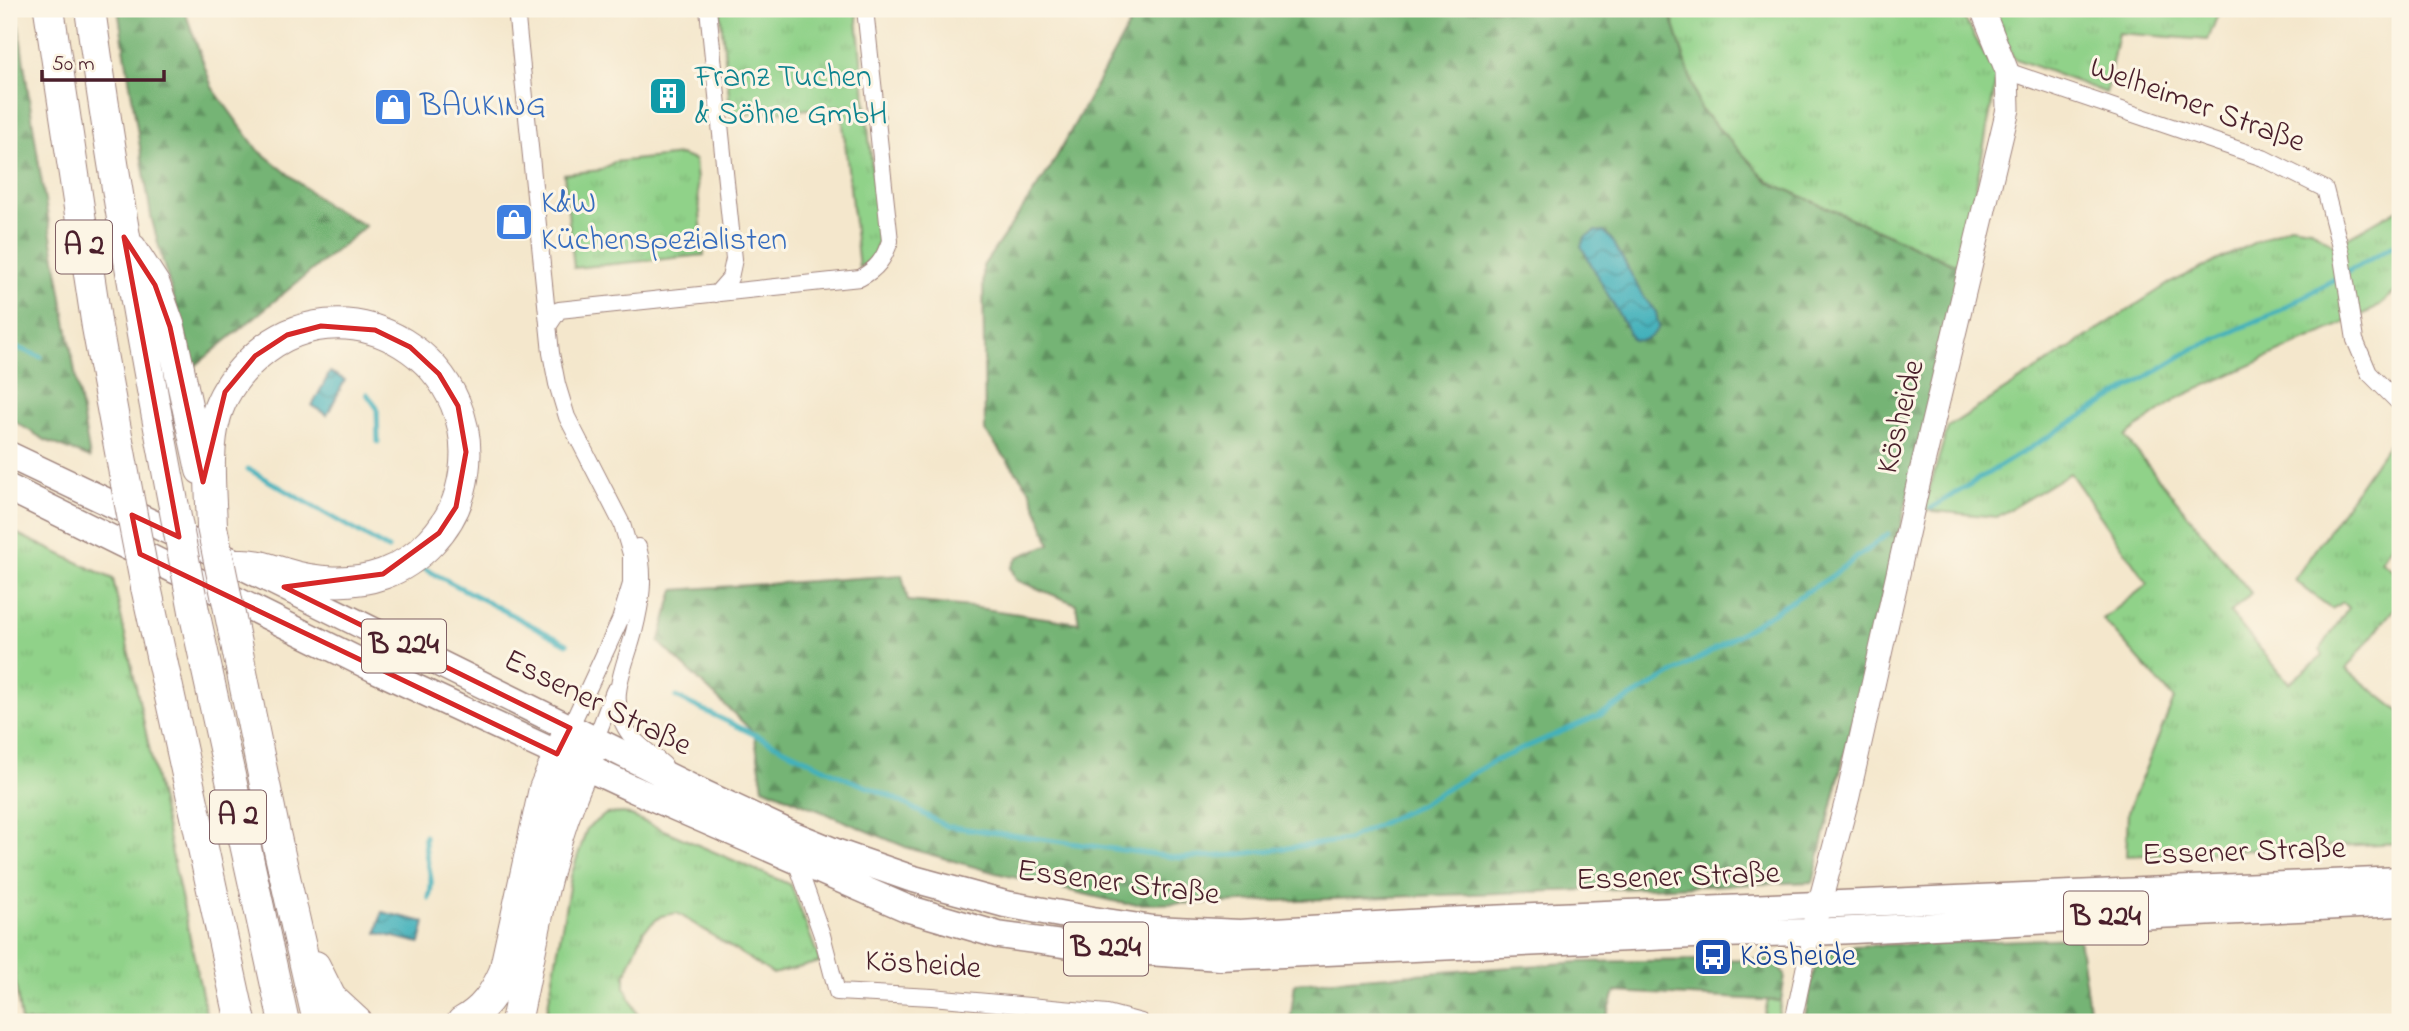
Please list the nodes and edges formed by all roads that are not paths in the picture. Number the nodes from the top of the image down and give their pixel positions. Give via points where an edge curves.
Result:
1 (49, 9) edge
2 (90, 9) edge
3 (516, 9) edge
4 (708, 9) edge
5 (865, 9) edge
6 (1982, 9) edge
7 (2007, 71) junction
8 (124, 237) junction
9 (716, 294) junction
10 (549, 325) junction
11 (2400, 404) edge
12 (9, 454) edge
13 (9, 488) edge
14 (603, 488) junction
15 (212, 527) junction
16 (238, 564) junction
17 (619, 677) junction
18 (577, 747) junction
19 (692, 788) junction
20 (275, 834) junction
21 (796, 861) junction
22 (2400, 880) edge
23 (2400, 903) edge
24 (1818, 905) junction
25 (1812, 932) junction
26 (241, 1022) edge
27 (284, 1022) edge
28 (318, 1022) edge
29 (357, 1022) edge
30 (462, 1022) edge
31 (516, 1022) edge
32 (1141, 1022) edge
33 (1793, 1022) edge

1 - 26 highway, A 2, bridge via 97,327 146,587
2 - 8 highway, A 2
3 - 10 street
4 - 9 street via 734,259 730,278
5 - 9 street via 890,241 885,257 860,278
6 - 7 street
7 - 11 street, Welheimer Straße via 2263,158 2325,189 2356,340 2369,373
7 - 24 street, Kösheide via 2008,109 2000,145 1848,796
8 - 15 highway via 155,285 170,327
8 - 27 highway, A 2, bridge via 194,611
9 - 10 street via 559,310
10 - 14 street via 567,417
12 - 16 main road, Essener Straße / B 224
13 - 18 main road, Essener Straße / B 224 via 375,669
14 - 17 street via 631,523 642,560 642,590
14 - 18 street via 631,554 631,584
15 - 16 highway via 211,457 216,416 239,373 271,344 321,326 375,330 426,360 451,391 464,425 464,478 456,507 419,553 383,574 332,582 308,580 259,564
15 - 20 highway, bridge
16 - 18 main road, Essener Straße / B 224
17 - 18 street
17 - 19 street via 618,706 631,736
18 - 19 main road, Essener Straße / B 224
18 - 21 main road, Essener Straße / B 224
18 - 30 highway via 544,789 495,992
18 - 31 highway via 569,802 545,885
19 - 24 main road, Essener Straße / B 224 via 813,843 910,878 1005,904 1153,929 1240,933
20 - 28 highway
20 - 29 highway via 285,845 318,974 331,998
21 - 25 main road, Essener Straße / B 224 via 919,912 998,935 1091,948 1220,957
21 - 32 street, Kösheide via 837,992 1094,1012
22 - 24 main road, Essener Straße / B 224
23 - 25 main road, Essener Straße / B 224
24 - 25 street, Kösheide
25 - 33 street, Kösheide

